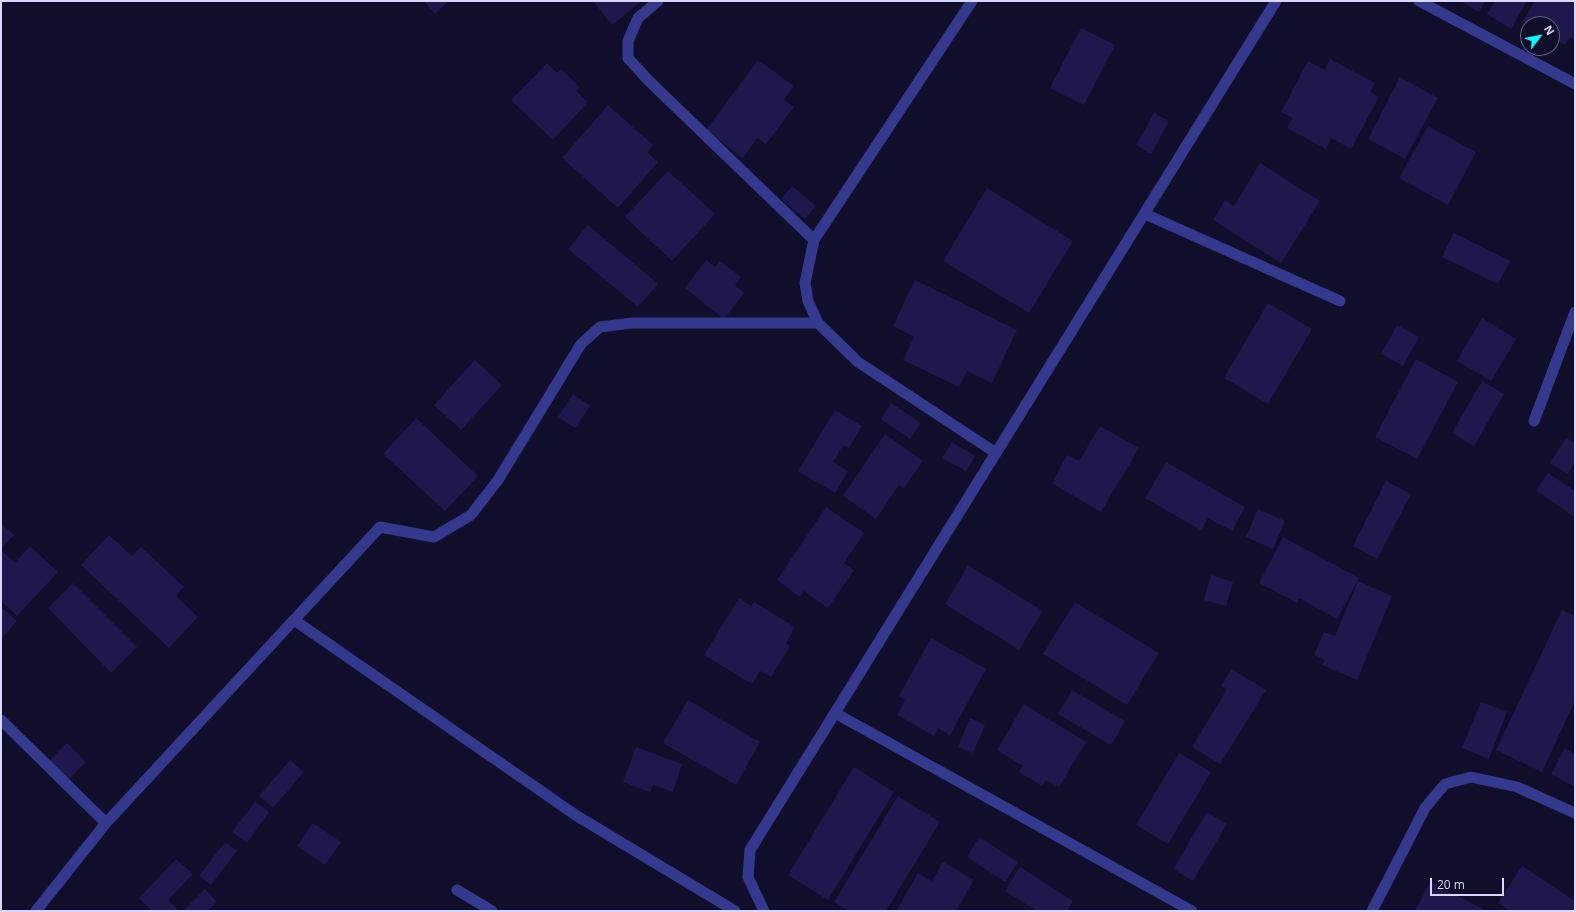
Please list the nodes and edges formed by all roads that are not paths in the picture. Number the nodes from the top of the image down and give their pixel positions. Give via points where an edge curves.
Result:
1 (658, 1) edge
2 (972, 1) edge
3 (1276, 1) edge
4 (1419, 1) edge
5 (1575, 84) edge
6 (1144, 214) junction
7 (814, 240) junction
8 (1340, 301) dead end
9 (1575, 312) edge
10 (818, 323) junction
11 (1534, 421) dead end
12 (996, 453) junction
13 (294, 620) junction
14 (835, 713) junction
15 (1, 720) edge
16 (1575, 813) edge
17 (106, 823) junction
18 (457, 890) dead end
19 (36, 911) edge
20 (492, 911) edge
21 (735, 911) edge
22 (764, 911) edge
23 (1192, 911) edge
24 (1372, 911) edge

1 - 7 street via 638,18 628,41 628,58
2 - 7 street
3 - 6 street
4 - 5 street
6 - 8 street
6 - 12 street
7 - 10 street via 805,283 808,301
9 - 11 street
10 - 12 street via 858,362
10 - 13 street via 632,323 600,327 581,344 498,480 471,515 434,536 380,527
12 - 14 street
13 - 17 street
13 - 21 street via 577,816
14 - 22 street via 750,850 748,877
14 - 23 street
15 - 17 street
16 - 24 street via 1517,787 1472,777 1445,784 1425,808
17 - 19 street
18 - 20 street

